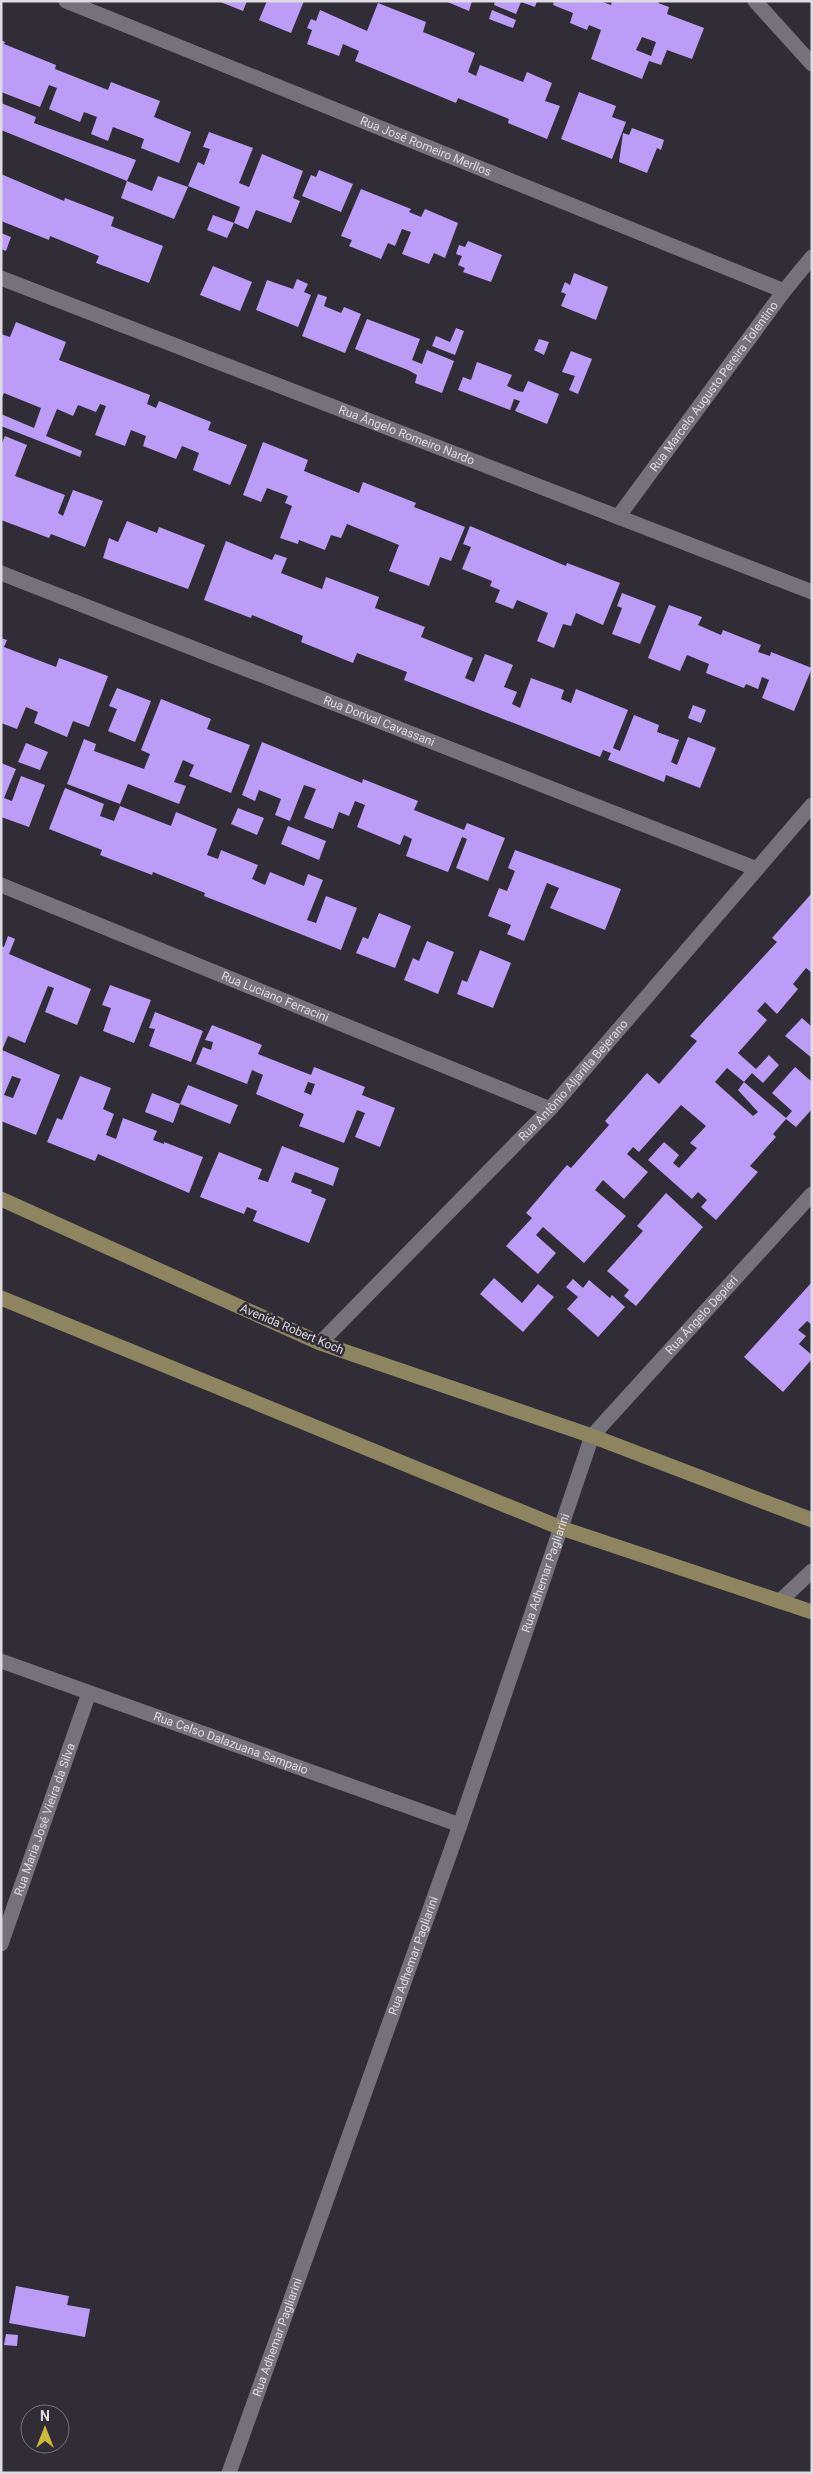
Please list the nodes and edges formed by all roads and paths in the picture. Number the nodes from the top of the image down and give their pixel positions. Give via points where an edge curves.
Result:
1 (66, 1) edge
2 (755, 1) edge
3 (812, 64) edge
4 (812, 258) edge
5 (1, 278) edge
6 (784, 291) junction
7 (618, 517) junction
8 (1, 573) edge
9 (812, 592) edge
10 (812, 805) edge
11 (757, 869) junction
12 (1, 885) edge
13 (550, 1109) junction
14 (812, 1194) edge
15 (1, 1199) edge
16 (1, 1298) edge
17 (320, 1343) junction
18 (592, 1436) junction
19 (812, 1520) edge
20 (561, 1528) junction
21 (812, 1571) edge
22 (780, 1601) junction
23 (812, 1612) edge
24 (1, 1661) edge
25 (89, 1693) junction
26 (460, 1825) junction
27 (1, 1944) edge
28 (229, 2473) edge

1 - 6 street, Rua José Romeiro Merllos
2 - 3 street
4 - 6 street, Rua Marcelo Augusto Pereira Tolentino
5 - 7 street, Rua Ângelo Romeiro Nardo
6 - 7 street, Rua Marcelo Augusto Pereira Tolentino
7 - 9 street, Rua Ângelo Romeiro Nardo
8 - 11 street, Rua Dorival Cavassani
10 - 11 street, Rua Antônio Aljarilla Bejerano
11 - 13 street, Rua Antônio Aljarilla Bejerano
12 - 13 street, Rua Luciano Ferracini
13 - 17 street, Rua Antônio Aljarilla Bejerano
14 - 18 street, Rua Ângelo Depieri
15 - 17 main road, Avenida Robert Koch
16 - 20 main road
17 - 18 main road, Avenida Robert Koch
18 - 19 main road, Avenida Robert Koch
18 - 20 street, Rua Adhemar Pagliarini
20 - 22 main road
20 - 26 street, Rua Adhemar Pagliarini
21 - 22 street
22 - 23 main road
24 - 25 street, Rua Celso Dalazuana Sampaio
25 - 26 street, Rua Celso Dalazuana Sampaio
25 - 27 street, Rua Maria José Vieira da Silva
26 - 28 street, Rua Adhemar Pagliarini

